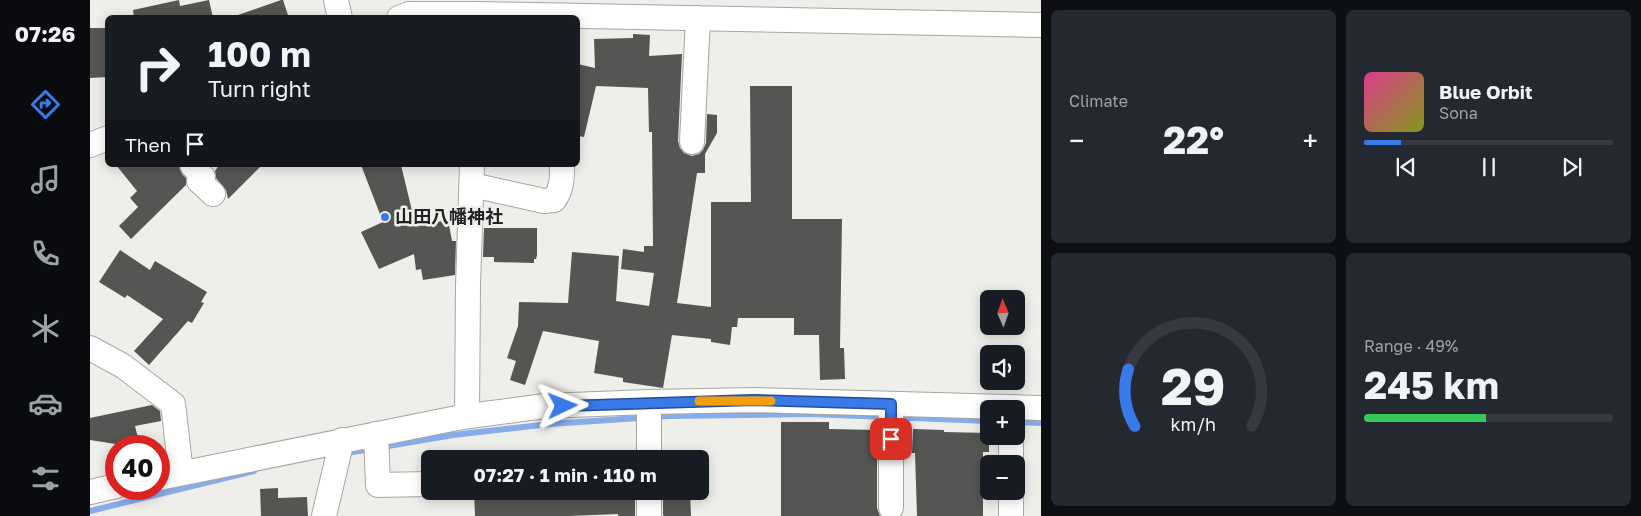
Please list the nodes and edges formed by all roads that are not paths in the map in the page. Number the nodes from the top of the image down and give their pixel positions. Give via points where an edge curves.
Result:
1 (336, 0) edge
2 (405, 10) edge
3 (339, 15) edge
4 (465, 15) edge
5 (580, 17) edge
6 (698, 18) junction
7 (1041, 25) edge
8 (105, 139) edge
9 (692, 142) dead end
10 (90, 145) edge
11 (194, 167) edge
12 (562, 167) edge
13 (472, 176) edge
14 (212, 194) dead end
15 (90, 348) edge
16 (649, 402) junction
17 (891, 404) junction
18 (980, 407) edge
19 (1025, 408) edge
20 (1041, 408) edge
21 (467, 416) junction
22 (376, 434) junction
23 (342, 440) junction
24 (649, 450) edge
25 (170, 475) edge
26 (421, 484) edge
27 (105, 489) edge
28 (90, 492) edge
29 (649, 500) edge
30 (1011, 500) edge
31 (891, 508) dead end
32 (324, 516) edge
33 (649, 516) edge
34 (1011, 516) edge

1 - 3 street
2 - 4 street
5 - 6 street
6 - 7 street
6 - 9 street
8 - 10 street
11 - 14 street via 203,177 199,181
12 - 13 street via 560,192 554,200 544,201 481,186
13 - 21 street
15 - 25 street via 123,366 173,404
16 - 17 street via 754,400
16 - 21 street via 546,406
16 - 24 street
17 - 18 street
17 - 31 street
19 - 20 street
21 - 22 street
22 - 23 street
22 - 26 street via 378,485
23 - 25 street
23 - 32 street
27 - 28 street
29 - 33 street
30 - 34 street

